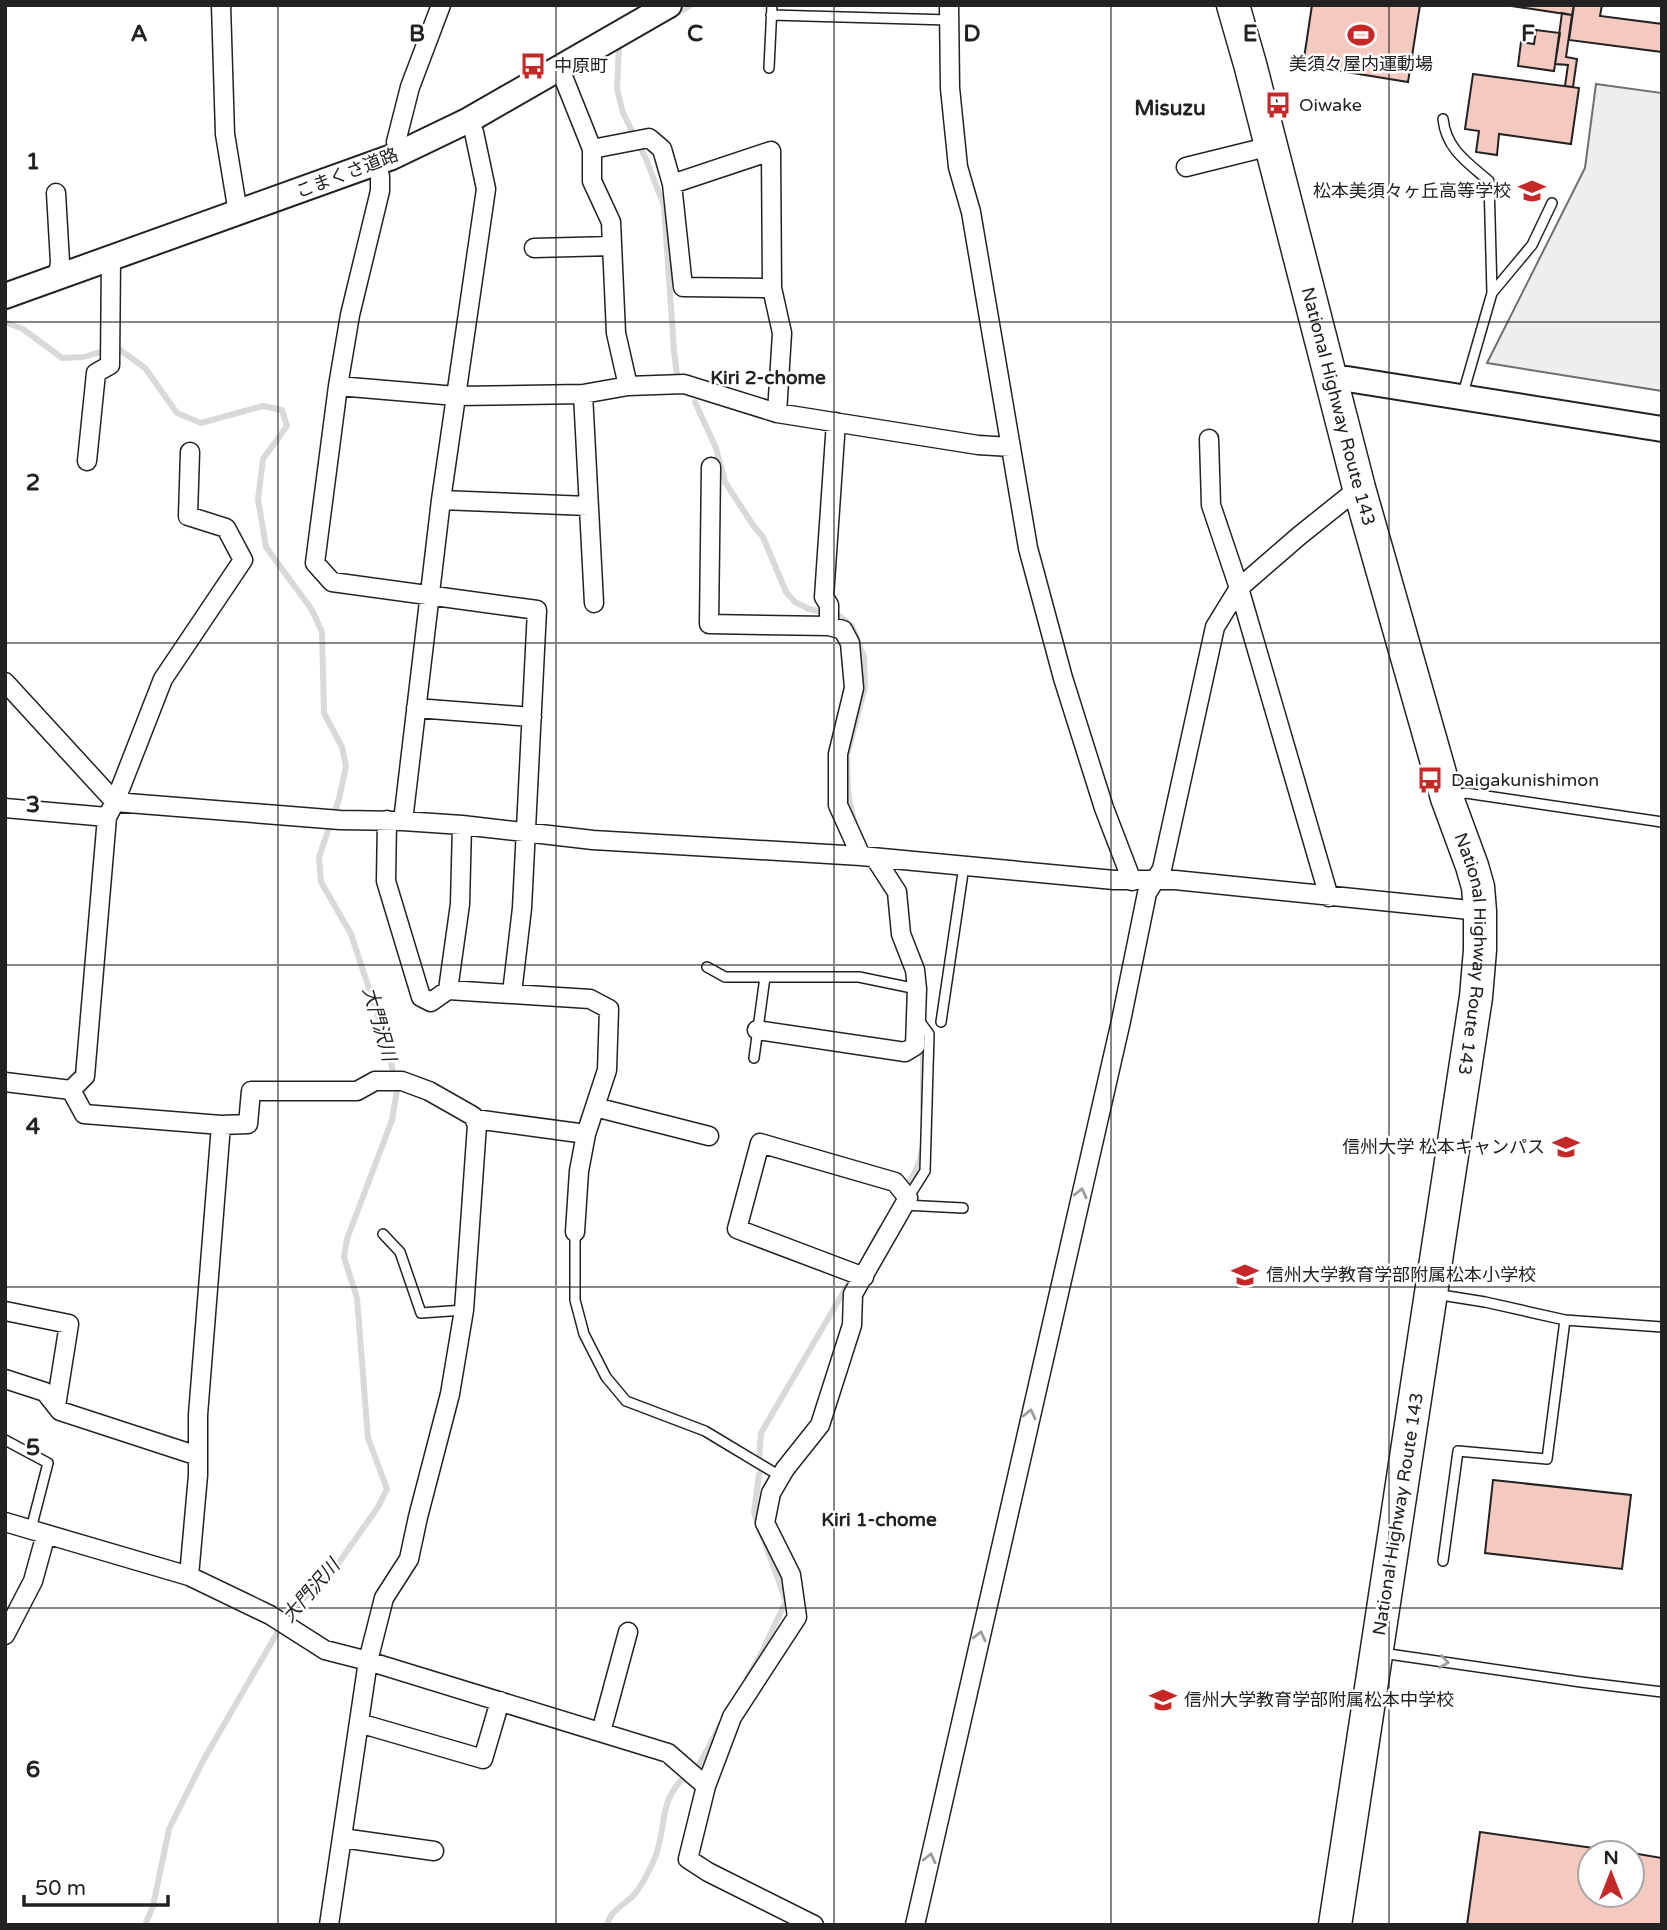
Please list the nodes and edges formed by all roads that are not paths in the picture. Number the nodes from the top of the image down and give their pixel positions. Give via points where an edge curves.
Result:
1 (221, 5) edge
2 (441, 5) edge
3 (669, 5) edge
4 (1233, 5) edge
5 (1251, 5) edge
6 (772, 10) edge
7 (949, 13) edge
8 (1250, 64) junction
9 (769, 68) dead end
10 (558, 70) junction
11 (1443, 119) dead end
12 (474, 132) dead end
13 (396, 142) dead end
14 (1271, 146) junction
15 (592, 149) junction
16 (377, 163) junction
17 (1186, 167) dead end
18 (672, 184) junction
19 (56, 193) dead end
20 (1552, 203) dead end
21 (238, 213) junction
22 (612, 246) junction
23 (534, 248) dead end
24 (111, 258) junction
25 (58, 277) junction
26 (772, 288) junction
27 (1492, 293) junction
28 (5, 296) edge
29 (1331, 380) junction
30 (338, 386) junction
31 (628, 386) junction
32 (583, 394) junction
33 (456, 396) junction
34 (1462, 397) junction
35 (777, 413) junction
36 (836, 422) junction
37 (1662, 429) edge
38 (1209, 439) dead end
39 (1011, 447) junction
40 (190, 452) dead end
41 (87, 461) dead end
42 (711, 467) dead end
43 (1359, 488) junction
44 (441, 500) junction
45 (588, 506) junction
46 (1239, 588) junction
47 (429, 596) junction
48 (594, 603) dead end
49 (829, 618) junction
50 (5, 682) edge
51 (416, 708) junction
52 (532, 717) junction
53 (1447, 797) junction
54 (5, 808) edge
55 (111, 810) junction
56 (395, 821) junction
57 (1662, 822) edge
58 (463, 825) junction
59 (526, 831) junction
60 (868, 857) junction
61 (964, 866) junction
62 (1132, 881) junction
63 (1153, 881) junction
64 (1329, 897) junction
65 (1480, 911) junction
66 (708, 967) dead end
67 (765, 978) junction
68 (918, 989) junction
69 (448, 990) junction
70 (512, 993) junction
71 (916, 1017) junction
72 (941, 1022) dead end
73 (757, 1030) junction
74 (754, 1058) dead end
75 (5, 1082) edge
76 (71, 1090) junction
77 (595, 1107) junction
78 (475, 1119) junction
79 (221, 1125) junction
80 (586, 1134) junction
81 (709, 1136) dead end
82 (906, 1202) junction
83 (963, 1208) dead end
84 (575, 1232) joint
85 (383, 1234) dead end
86 (863, 1277) junction
87 (1431, 1294) junction
88 (464, 1310) junction
89 (5, 1311) edge
90 (1565, 1320) junction
91 (1662, 1327) edge
92 (5, 1380) edge
93 (56, 1406) junction
94 (5, 1440) edge
95 (198, 1456) junction
96 (780, 1476) junction
97 (5, 1522) edge
98 (38, 1531) junction
99 (1443, 1561) dead end
100 (189, 1576) junction
101 (628, 1632) dead end
102 (5, 1635) edge
103 (1377, 1652) junction
104 (368, 1661) junction
105 (1662, 1692) edge
106 (500, 1701) junction
107 (359, 1723) junction
108 (601, 1732) junction
109 (706, 1786) junction
110 (342, 1838) junction
111 (434, 1851) dead end
112 (329, 1925) edge
113 (814, 1925) edge
114 (915, 1925) edge
115 (1335, 1925) edge

1 - 21 street via 225,134
2 - 13 street via 410,87
3 - 10 street, こまくさ道路
4 - 8 highway, National Highway Route 143
5 - 8 street via 1256,46
6 - 7 lane
6 - 9 lane
7 - 39 street via 958,167 971,212
8 - 14 highway, National Highway Route 143
10 - 15 street
10 - 16 street, こまくさ道路 via 469,120
11 - 27 lane via 1454,150 1489,181
12 - 33 street via 486,190
14 - 17 street
14 - 29 highway, National Highway Route 143
15 - 18 street via 649,138 662,149
15 - 22 street via 592,181 611,222
16 - 21 street, こまくさ道路
16 - 30 street via 380,191
18 - 26 street via 683,287
18 - 26 street via 771,151
19 - 25 street
20 - 27 lane via 1532,245
21 - 24 street, こまくさ道路
22 - 23 street
22 - 31 street via 617,333
24 - 25 street, こまくさ道路
24 - 41 street via 110,365 96,373
25 - 28 street, こまくさ道路
26 - 35 street via 782,333
27 - 34 lane
29 - 34 street
29 - 43 highway, National Highway Route 143
30 - 33 street
30 - 47 street via 316,563 332,582
31 - 32 street
31 - 35 street via 684,384
32 - 33 street
32 - 45 street
33 - 44 street
34 - 37 street
35 - 36 street
36 - 39 street
36 - 49 street via 824,597
38 - 46 street via 1211,505
39 - 62 street via 1028,548 1063,678
40 - 55 street via 188,516 226,528 243,561 163,678
42 - 49 street via 709,624
43 - 46 street
43 - 53 highway, National Highway Route 143
44 - 45 street
44 - 47 street
45 - 48 street
46 - 63 street via 1215,627 1162,869
46 - 64 street
47 - 51 street
47 - 52 street via 537,610
49 - 60 street via 850,643 854,688 838,754 838,805
50 - 55 street
51 - 52 street
51 - 56 street
52 - 59 street
53 - 57 lane via 1466,793
53 - 65 highway, National Highway Route 143 via 1472,866
54 - 55 street
55 - 56 street
55 - 76 street via 85,1076
56 - 58 street
56 - 69 street via 386,881 421,997 431,1002
58 - 59 street
58 - 69 street via 460,904
59 - 60 street via 593,840
59 - 70 street
60 - 61 street
60 - 68 street via 897,892 901,934
61 - 62 street
61 - 72 lane
62 - 63 street
63 - 64 street
114 -> 63 street
64 - 65 street
65 - 87 highway, National Highway Route 143 via 1476,997
66 - 67 lane via 726,977
67 - 68 lane via 859,976
67 - 73 lane
68 - 71 street
69 - 70 street
70 - 77 street via 590,999 609,1009 607,1070
71 - 73 street via 915,1046 905,1052
71 - 82 lane via 929,1034 925,1171
73 - 74 lane
75 - 76 street
76 - 79 street via 84,1114
77 - 80 street
77 - 81 street
78 - 79 street via 429,1091 375,1081 357,1091 251,1091 248,1124
78 - 80 street
78 - 88 street
79 - 95 street
80 - 84 street
82 - 83 lane
82 - 86 street
82 - 86 street via 895,1182 760,1143 737,1228
84 - 96 lane via 575,1300 581,1323 619,1394 638,1407 705,1431
85 - 88 lane via 400,1252 421,1313
86 - 96 street via 853,1294 852,1325 820,1425
87 - 90 lane
87 - 103 highway, National Highway Route 143
88 - 104 street via 450,1395 409,1559 384,1598
89 - 93 street via 69,1324
90 - 91 lane
90 - 99 lane via 1547,1459 1458,1451
92 - 93 street via 45,1392
93 - 95 street
94 - 98 lane via 48,1463
95 - 100 street
96 - 109 street via 765,1523 791,1575 797,1617 732,1717
97 - 98 street
98 - 100 street
98 - 102 street via 33,1581
100 - 104 street via 270,1615 326,1650
101 - 108 street
103 -> 105 lane
103 - 115 highway, National Highway Route 143
104 - 106 street
104 - 107 street
106 - 107 street via 483,1759
106 - 108 street
107 - 110 street
108 - 109 street via 668,1753
109 - 113 street via 688,1859
110 - 111 street
110 - 112 street

